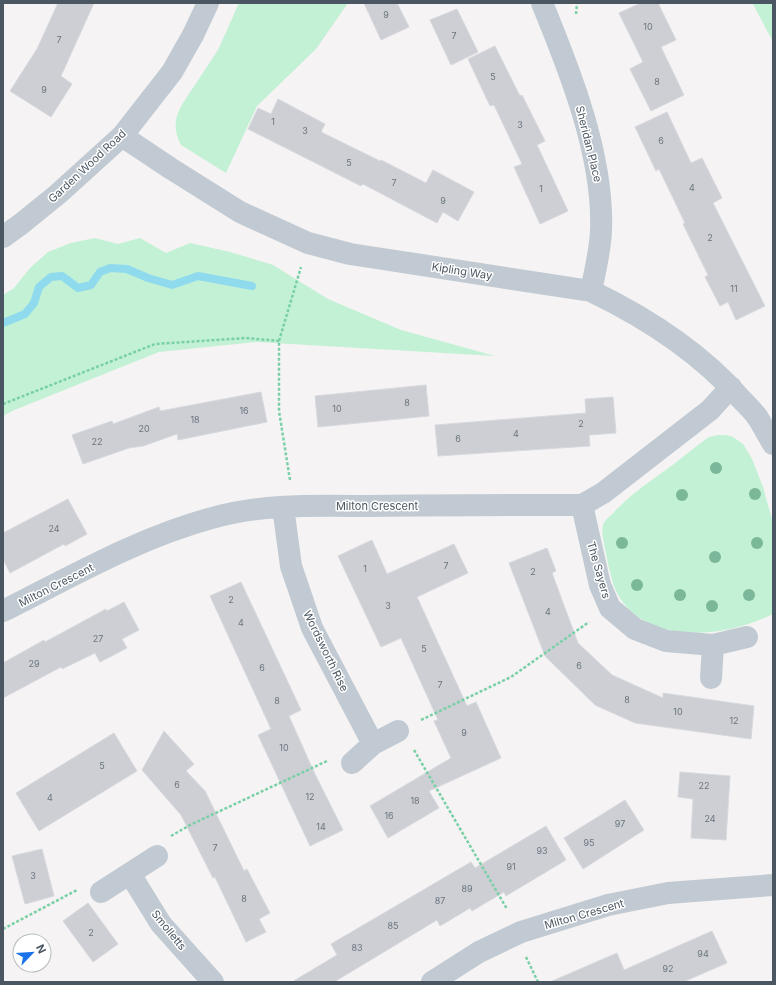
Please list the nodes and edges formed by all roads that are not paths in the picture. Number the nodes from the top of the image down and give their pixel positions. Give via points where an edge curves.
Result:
1 (208, 3) edge
2 (542, 3) edge
3 (122, 136) junction
4 (3, 237) edge
5 (591, 291) junction
6 (731, 387) junction
7 (773, 444) edge
8 (582, 505) junction
9 (283, 507) junction
10 (3, 611) edge
11 (747, 637) dead end
12 (713, 645) junction
13 (711, 678) dead end
14 (398, 731) road end
15 (373, 744) junction
16 (352, 763) dead end
17 (157, 856) dead end
18 (130, 874) junction
19 (773, 885) edge
20 (101, 892) dead end
21 (213, 982) edge
22 (432, 982) edge

1 - 3 street, Garden Wood Road via 172,72
2 - 5 street, Sheridan Place via 568,67 598,177 601,230
3 - 4 street, Garden Wood Road via 58,194
3 - 5 street, Kipling Way via 240,212 308,243 350,254
5 - 6 street, Kipling Way via 618,304 672,337
6 - 7 street, Kipling Way via 757,418
6 - 8 street, Milton Crescent via 710,410 603,493
8 - 9 street, Milton Crescent
8 - 12 street, The Sayers via 600,585 610,608 635,629 648,634 666,640
9 - 10 street, Milton Crescent via 213,517 164,533 120,552
9 - 15 street, Wordsworth Rise via 291,566 312,628
11 - 12 street, The Sayers
12 - 13 street
14 - 15 street
15 - 16 street
17 - 18 street
18 - 20 street
18 - 21 street, Smolletts via 161,924
19 - 22 street, Milton Crescent via 661,895 608,905 521,932 479,952

